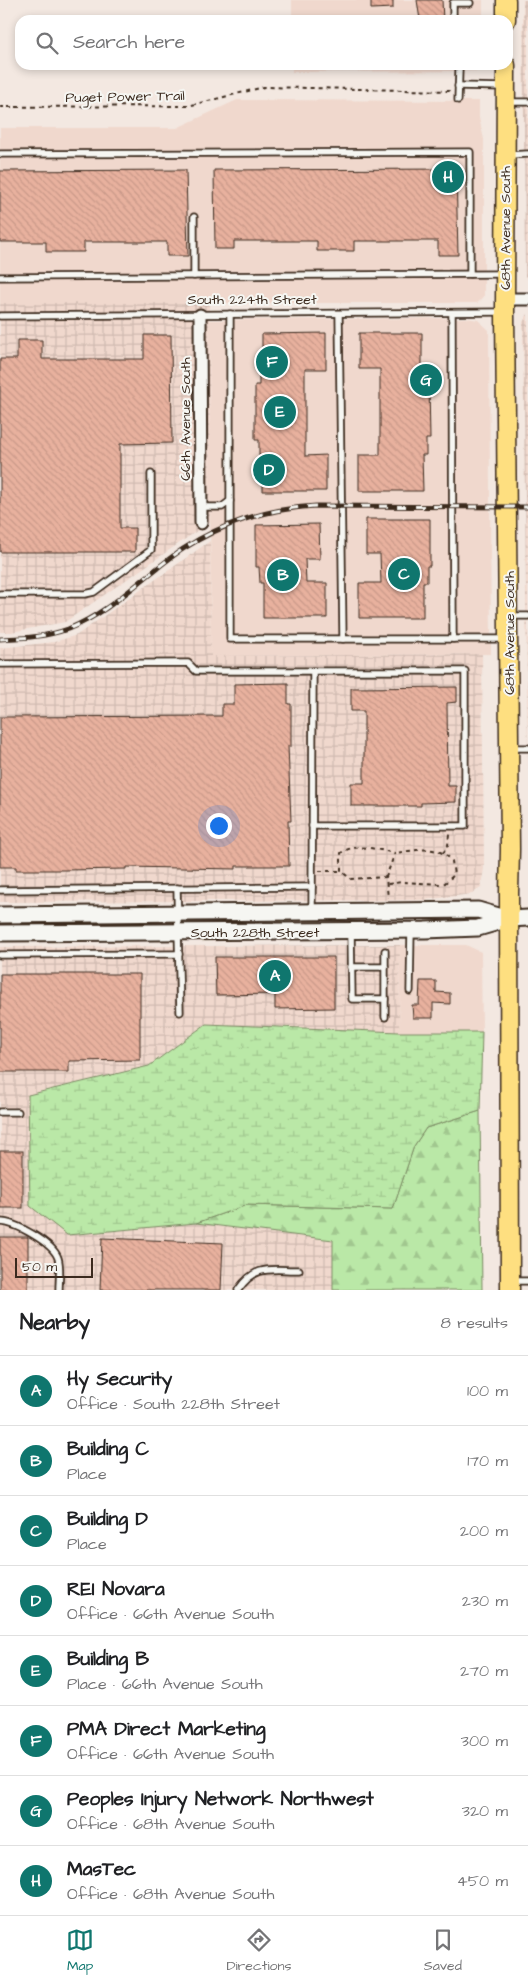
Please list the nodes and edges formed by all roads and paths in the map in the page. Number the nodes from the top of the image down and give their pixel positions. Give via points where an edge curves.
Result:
1 (506, 0) edge
2 (470, 3) dead end
3 (453, 15) edge
4 (506, 15) edge
5 (458, 70) dead end
6 (506, 70) edge
7 (458, 89) junction
8 (506, 94) junction
9 (458, 100) dead end
10 (528, 102) edge
11 (0, 107) edge
12 (0, 154) edge
13 (528, 154) edge
14 (505, 155) junction
15 (194, 217) dead end
16 (470, 274) junction
17 (505, 274) junction
18 (194, 276) junction
19 (0, 277) edge
20 (528, 299) edge
21 (505, 306) junction
22 (452, 312) junction
23 (230, 314) junction
24 (339, 314) junction
25 (200, 315) junction
26 (0, 316) edge
27 (151, 474) dead end
28 (230, 501) junction
29 (201, 507) junction
30 (202, 523) dead end
31 (0, 594) edge
32 (508, 616) junction
33 (528, 616) edge
34 (343, 639) junction
35 (453, 639) junction
36 (509, 639) junction
37 (0, 664) edge
38 (313, 671) junction
39 (510, 748) junction
40 (528, 748) edge
41 (312, 826) junction
42 (449, 826) junction
43 (394, 853) junction
44 (443, 853) junction
45 (312, 870) junction
46 (340, 871) junction
47 (386, 877) junction
48 (388, 884) junction
49 (312, 887) junction
50 (177, 888) junction
51 (0, 890) edge
52 (388, 912) junction
53 (312, 913) junction
54 (178, 914) junction
55 (0, 915) edge
56 (528, 918) edge
57 (509, 919) junction
58 (411, 930) junction
59 (178, 932) junction
60 (351, 932) junction
61 (0, 933) edge
62 (384, 951) dead end
63 (179, 954) junction
64 (0, 956) edge
65 (351, 967) junction
66 (385, 967) junction
67 (410, 991) dead end
68 (385, 998) junction
69 (180, 1012) dead end
70 (385, 1017) dead end
71 (0, 1112) edge
72 (18, 1112) dead end
73 (0, 1222) edge
74 (299, 1270) dead end
75 (528, 1281) edge
76 (510, 1285) edge
77 (59, 1290) edge
78 (238, 1290) edge

1 - 4 main road
2 - 3 lane via 453,3
5 - 7 lane
6 - 8 main road, 68th Avenue South
7 - 8 lane
7 - 9 lane
7 - 11 path, Puget Power Trail via 264,87 188,106
8 - 10 lane
8 - 14 main road, 68th Avenue South
12 - 16 lane via 470,152
13 - 14 lane
14 - 17 main road, 68th Avenue South
15 - 18 lane
16 - 17 lane
16 - 18 lane
17 - 21 main road, 68th Avenue South
18 - 19 lane
20 - 21 street, South 224th Street
21 - 22 lane, South 224th Street
21 - 32 main road, 68th Avenue South
22 - 24 lane, South 224th Street
22 - 35 lane
23 - 24 lane, South 224th Street
23 - 25 lane, South 224th Street
23 - 28 lane
24 - 34 lane
25 - 26 lane, South 224th Street
25 - 29 street, 66th Avenue South
27 - 31 lane via 151,550 94,592
28 - 29 lane via 222,507
28 - 34 lane via 230,639
29 - 30 street, 66th Avenue South
32 - 33 lane
32 - 36 main road, 68th Avenue South
34 - 35 lane
35 - 36 lane
36 - 39 main road, 68th Avenue South
37 - 38 lane via 188,664 196,671
38 - 41 lane
38 - 42 lane via 465,670 465,826
39 - 40 lane
39 - 57 main road, 68th Avenue South
41 - 42 lane
41 - 45 lane
42 - 44 path via 449,843
43 - 44 path via 428,849
43 - 46 path via 361,847 346,849 341,852
43 - 47 path
44 - 48 path via 454,865 454,875 445,883
45 - 46 path
45 - 49 lane
46 - 47 path via 351,879
47 - 48 path
48 - 52 path
49 - 50 lane
49 - 53 lane
50 - 51 lane
50 - 54 lane
52 - 53 main road, South 228th Street
52 - 57 main road, South 228th Street via 478,910
53 - 54 main road, South 228th Street
54 - 55 main road, South 228th Street
54 - 59 lane
56 - 57 main road, South 228th Street
57 - 58 main road, South 228th Street via 478,928
57 - 76 main road, 68th Avenue South
58 - 60 main road, South 228th Street
58 - 67 lane
59 - 60 main road, South 228th Street
59 - 61 main road, South 228th Street
59 - 63 lane
60 - 65 lane
62 - 66 lane
63 - 64 lane
63 - 69 lane
65 - 66 lane
65 - 68 lane via 352,999
66 - 68 lane
68 - 70 lane
71 - 72 lane
73 - 77 lane via 18,1225 54,1251 59,1259
74 - 78 lane via 258,1270
75 - 76 lane

